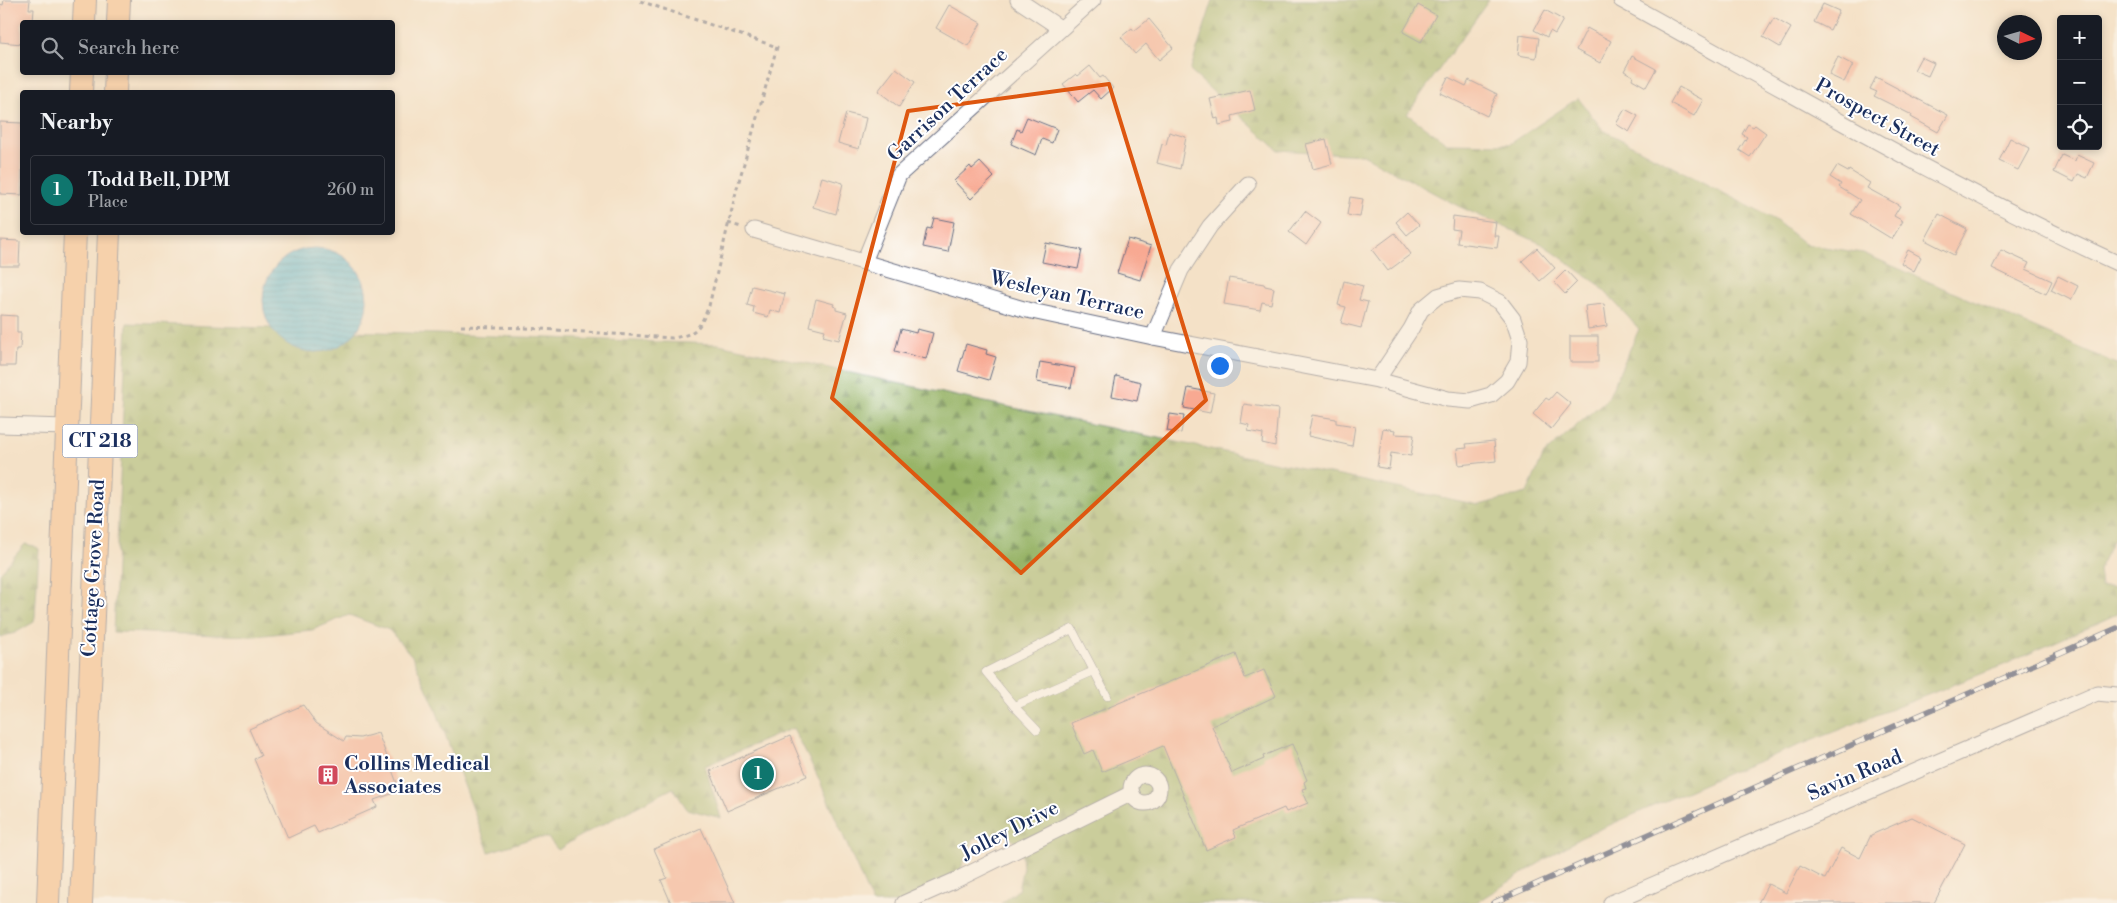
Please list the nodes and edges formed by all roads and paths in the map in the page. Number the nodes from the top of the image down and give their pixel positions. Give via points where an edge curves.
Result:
1 (85, 0) edge
2 (119, 0) edge
3 (637, 0) edge
4 (1018, 0) edge
5 (1093, 0) edge
6 (1622, 0) edge
7 (84, 20) edge
8 (118, 20) edge
9 (1060, 28) junction
10 (82, 75) edge
11 (116, 75) edge
12 (81, 90) edge
13 (115, 90) edge
14 (1248, 184) dead end
15 (754, 230) dead end
16 (75, 235) edge
17 (109, 235) edge
18 (864, 262) junction
19 (2117, 262) edge
20 (461, 326) dead end
21 (1153, 337) junction
22 (1377, 380) junction
23 (0, 424) edge
24 (66, 428) junction
25 (58, 648) junction
26 (91, 650) junction
27 (1094, 671) junction
28 (2117, 695) edge
29 (1107, 696) dead end
30 (1014, 706) junction
31 (1037, 730) dead end
32 (1132, 793) dead end
33 (48, 903) edge
34 (81, 903) edge
35 (904, 903) edge
36 (1611, 903) edge

1 - 7 main road
2 - 8 main road
3 - 20 path via 777,47 736,188 709,306 702,323 690,335 672,338
4 - 9 street
5 - 9 street, Garrison Terrace
6 - 19 street, Prospect Street via 1943,177 2035,225
9 - 18 street, Garrison Terrace via 899,175
10 - 12 main road
11 - 13 main road
14 - 21 street via 1210,226 1181,270
15 - 18 street, Wesleyan Terrace
16 - 24 main road, Cottage Grove Road / CT 218
17 - 26 main road, Cottage Grove Road / CT 218
18 - 21 street, Wesleyan Terrace via 1027,310
21 - 22 street, Wesleyan Terrace
22 - 22 street, Wesleyan Terrace via 1448,399 1470,401 1491,395 1508,381 1518,362 1520,340 1514,319 1500,302 1480,292 1459,290 1438,296 1421,310
23 - 24 street
24 - 25 main road, Cottage Grove Road / CT 218
25 - 26 main road
25 - 33 main road, Cottage Grove Road / CT 218
26 - 34 main road, Cottage Grove Road / CT 218
27 - 29 lane
27 - 30 lane
27 - 30 lane via 1072,629 986,672
28 - 36 street, Savin Road via 2097,693
30 - 31 lane
32 - 35 street, Jolley Drive

